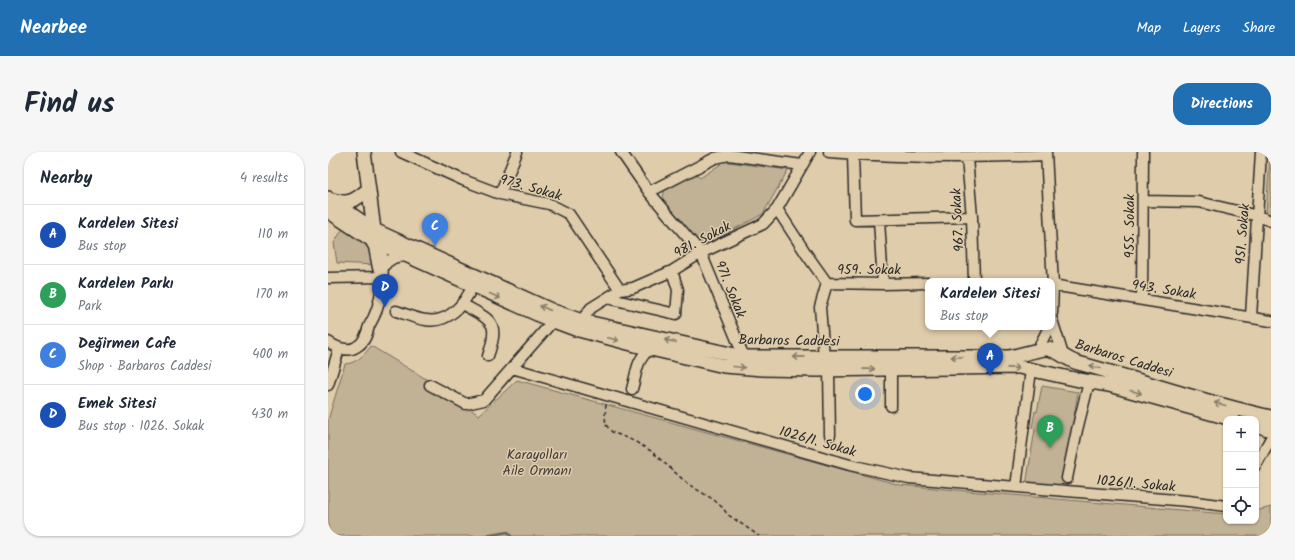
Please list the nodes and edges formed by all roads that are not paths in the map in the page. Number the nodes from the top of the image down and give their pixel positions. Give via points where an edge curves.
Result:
1 (364, 152) edge
2 (401, 152) edge
3 (517, 152) edge
4 (620, 152) edge
5 (810, 152) edge
6 (829, 152) edge
7 (1143, 152) edge
8 (1261, 152) edge
9 (853, 154) junction
10 (1046, 154) edge
11 (967, 158) junction
12 (802, 165) junction
13 (366, 187) junction
14 (649, 192) junction
15 (500, 194) junction
16 (1143, 201) junction
17 (329, 203) edge
18 (777, 209) junction
19 (1258, 216) junction
20 (972, 218) junction
21 (879, 220) junction
22 (1271, 221) edge
23 (372, 234) junction
24 (701, 253) junction
25 (409, 256) junction
26 (672, 271) junction
27 (382, 272) junction
28 (328, 278) edge
29 (974, 278) edge
30 (1052, 278) edge
31 (827, 283) junction
32 (925, 283) edge
33 (883, 284) junction
34 (473, 285) junction
35 (1055, 286) edge
36 (620, 290) junction
37 (607, 298) junction
38 (1142, 300) junction
39 (462, 304) junction
40 (396, 311) dead end
41 (1251, 317) junction
42 (553, 321) junction
43 (1271, 321) edge
44 (578, 325) junction
45 (1048, 330) edge
46 (1055, 330) edge
47 (328, 342) edge
48 (339, 349) junction
49 (650, 349) junction
50 (1037, 351) junction
51 (1062, 355) junction
52 (488, 356) dead end
53 (744, 357) junction
54 (824, 357) junction
55 (512, 368) junction
56 (891, 369) junction
57 (829, 370) junction
58 (1035, 371) junction
59 (1057, 376) junction
60 (1089, 382) junction
61 (328, 385) edge
62 (430, 385) dead end
63 (632, 389) dead end
64 (891, 406) dead end
65 (1223, 417) edge
66 (1271, 417) edge
67 (1259, 426) edge
68 (1271, 430) edge
69 (830, 435) dead end
70 (1271, 438) edge
71 (1259, 460) edge
72 (1067, 478) dead end
73 (1016, 487) junction
74 (1223, 506) edge

1 - 13 main road
2 - 15 street, 973. Sokak
3 - 15 street
4 - 14 street, 971. Sokak
5 - 12 street, 981. Sokak
6 - 9 street
7 - 16 street, 955. Sokak
8 - 19 street, 951. Sokak
9 - 11 street
9 - 21 street via 855,220
10 - 11 street
10 - 30 street
11 - 20 street, 967. Sokak
12 - 14 street via 729,155 715,158
12 - 18 street, 981. Sokak
13 - 17 main road via 357,198 348,203
13 - 23 main road
14 - 24 street, 971. Sokak
15 - 36 street, 973. Sokak via 549,204 570,214
16 - 19 street via 1199,202
16 - 38 street, 955. Sokak
17 - 23 main road, Barbaros Caddesi
18 - 24 street, 981. Sokak via 762,224
18 - 31 street, 959. Sokak
19 - 22 street
19 - 41 street, 951. Sokak
20 - 21 street
20 - 29 street, 967. Sokak
21 - 33 street
23 - 25 main road, Barbaros Caddesi
23 - 27 street via 382,248
44 -> 23 main road, Barbaros Caddesi via 553,311
24 - 26 street, 981. Sokak
24 - 53 street, 971. Sokak
25 - 27 street via 392,258
25 - 34 main road, Barbaros Caddesi
26 - 36 street, 981. Sokak via 633,288
26 - 37 street via 678,290 676,314
27 - 28 street
27 - 48 street via 380,295 367,335 360,345 352,349
31 - 33 street, 959. Sokak
31 - 54 street via 820,307
32 - 33 street, 959. Sokak
34 - 39 street
34 -> 42 main road, Barbaros Caddesi
35 - 38 street, 943. Sokak
36 - 37 street, 981. Sokak
37 - 44 street, 981. Sokak via 591,308
38 - 41 street, 943. Sokak
39 - 40 street via 447,317 432,321
39 - 52 street via 482,315 493,325 494,333
41 - 43 street, 943. Sokak
42 - 44 main road, Barbaros Caddesi
42 - 55 street
44 -> 49 main road, Barbaros Caddesi
53 -> 44 main road, Barbaros Caddesi
45 - 50 street
46 - 51 street
47 - 48 street
48 - 61 street
49 -> 57 main road, Barbaros Caddesi via 724,366
49 - 63 street via 639,360
50 - 51 main road, Barbaros Caddesi via 1046,349
50 -> 54 main road, Barbaros Caddesi via 1009,358
50 - 58 main road via 1032,359
51 - 59 main road via 1065,366
66 -> 51 main road, Barbaros Caddesi via 1075,363
54 -> 53 main road, Barbaros Caddesi
55 - 62 street via 484,400 466,404
55 - 73 street, 1026/1. Sokak via 850,464 909,478
57 -> 56 main road, Barbaros Caddesi
56 -> 58 main road, Barbaros Caddesi via 1019,367
56 - 64 street
57 - 69 street
58 - 59 main road, Barbaros Caddesi
58 - 73 street
59 - 60 main road, Barbaros Caddesi
60 -> 65 main road, Barbaros Caddesi via 1109,385
60 - 72 street
67 - 68 main road
70 - 71 street
73 - 74 street, 1026/1. Sokak

